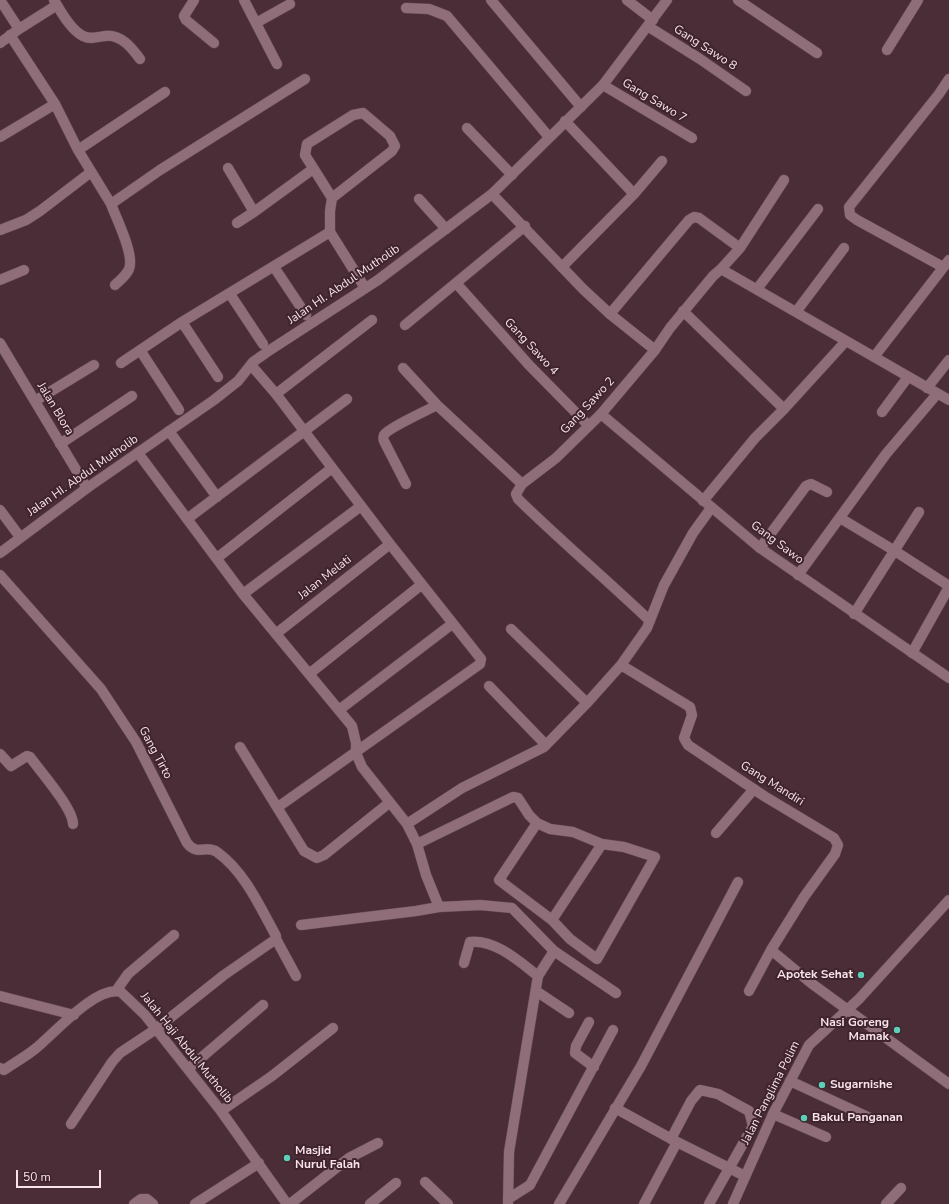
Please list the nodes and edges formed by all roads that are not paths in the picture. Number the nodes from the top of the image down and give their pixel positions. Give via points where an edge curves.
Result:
1 (0, 0) edge
2 (194, 0) edge
3 (244, 0) edge
4 (491, 0) edge
5 (627, 0) edge
6 (667, 0) edge
7 (738, 0) edge
8 (918, 0) edge
9 (55, 3) edge
10 (290, 4) dead end
11 (406, 8) dead end
12 (256, 22) junction
13 (651, 24) junction
14 (19, 28) junction
15 (10, 35) junction
16 (0, 43) edge
17 (214, 43) dead end
18 (886, 50) dead end
19 (817, 53) dead end
20 (140, 59) dead end
21 (277, 64) dead end
22 (305, 79) dead end
23 (949, 79) edge
24 (603, 85) junction
25 (746, 91) dead end
26 (166, 92) dead end
27 (55, 104) junction
28 (581, 106) junction
29 (565, 121) junction
30 (467, 128) dead end
31 (0, 137) edge
32 (549, 137) junction
33 (692, 138) dead end
34 (78, 150) junction
35 (662, 161) dead end
36 (228, 168) dead end
37 (313, 169) junction
38 (91, 172) junction
39 (512, 175) junction
40 (784, 180) dead end
41 (492, 194) junction
42 (634, 194) junction
43 (332, 198) junction
44 (419, 198) dead end
45 (110, 204) junction
46 (818, 209) dead end
47 (254, 212) junction
48 (237, 223) dead end
49 (525, 226) junction
50 (446, 229) junction
51 (0, 230) edge
52 (330, 232) junction
53 (740, 248) junction
54 (844, 248) dead end
55 (946, 263) edge
56 (274, 267) junction
57 (562, 267) junction
58 (722, 269) junction
59 (24, 270) dead end
60 (0, 280) edge
61 (456, 283) junction
62 (114, 285) dead end
63 (365, 288) junction
64 (756, 289) junction
65 (230, 294) junction
66 (683, 311) junction
67 (796, 312) junction
68 (610, 314) junction
69 (306, 315) dead end
70 (372, 320) dead end
71 (182, 322) junction
72 (405, 325) dead end
73 (846, 341) junction
74 (0, 342) edge
75 (263, 344) dead end
76 (140, 350) junction
77 (655, 350) junction
78 (874, 357) junction
79 (949, 360) edge
80 (121, 363) dead end
81 (94, 365) dead end
82 (251, 366) junction
83 (403, 368) dead end
84 (218, 377) dead end
85 (908, 377) junction
86 (927, 388) junction
87 (276, 394) junction
88 (938, 394) junction
89 (132, 396) dead end
90 (347, 399) dead end
91 (949, 400) edge
92 (35, 401) junction
93 (437, 405) junction
94 (179, 410) dead end
95 (784, 410) junction
96 (882, 412) dead end
97 (601, 414) junction
98 (590, 426) junction
99 (169, 431) junction
100 (304, 431) junction
101 (60, 444) junction
102 (138, 453) junction
103 (332, 468) junction
104 (406, 484) dead end
105 (522, 484) junction
106 (87, 488) junction
107 (826, 492) dead end
108 (217, 497) junction
109 (703, 501) junction
110 (361, 506) junction
111 (711, 508) junction
112 (0, 510) edge
113 (920, 512) dead end
114 (840, 518) junction
115 (187, 520) junction
116 (20, 537) junction
117 (390, 544) junction
118 (760, 548) junction
119 (894, 551) junction
120 (0, 553) edge
121 (217, 558) junction
122 (0, 575) edge
123 (798, 575) junction
124 (421, 585) junction
125 (949, 587) edge
126 (243, 594) junction
127 (854, 614) junction
128 (650, 621) junction
129 (452, 624) junction
130 (511, 630) dead end
131 (276, 633) junction
132 (912, 653) junction
133 (621, 665) junction
134 (309, 674) junction
135 (949, 678) edge
136 (489, 686) dead end
137 (587, 703) junction
138 (339, 710) junction
139 (546, 745) junction
140 (240, 747) dead end
141 (356, 753) junction
142 (0, 754) edge
143 (754, 789) junction
144 (388, 803) junction
145 (278, 807) junction
146 (537, 823) junction
147 (73, 824) dead end
148 (407, 824) junction
149 (716, 833) dead end
150 (417, 844) junction
151 (602, 844) junction
152 (738, 882) dead end
153 (949, 900) edge
154 (439, 907) junction
155 (552, 920) junction
156 (301, 925) dead end
157 (174, 934) dead end
158 (276, 939) junction
159 (771, 950) junction
160 (554, 951) junction
161 (464, 963) dead end
162 (296, 976) dead end
163 (538, 976) junction
164 (116, 991) junction
165 (536, 991) junction
166 (749, 991) dead end
167 (616, 993) dead end
168 (0, 996) edge
169 (263, 1005) dead end
170 (848, 1010) junction
171 (569, 1013) dead end
172 (74, 1015) junction
173 (589, 1022) dead end
174 (333, 1028) dead end
175 (156, 1029) junction
176 (614, 1030) dead end
177 (594, 1067) junction
178 (188, 1069) junction
179 (1, 1071) edge
180 (790, 1081) junction
181 (949, 1084) edge
182 (615, 1108) junction
183 (221, 1111) junction
184 (773, 1114) junction
185 (870, 1118) dead end
186 (71, 1124) dead end
187 (826, 1137) dead end
188 (674, 1140) junction
189 (378, 1143) dead end
190 (259, 1164) junction
191 (729, 1168) junction
192 (745, 1176) junction
193 (425, 1182) dead end
194 (396, 1183) dead end
195 (901, 1188) dead end
196 (508, 1202) edge
197 (134, 1204) edge
198 (153, 1204) edge
199 (195, 1204) edge
200 (287, 1204) edge
201 (290, 1204) edge
202 (370, 1204) edge
203 (448, 1204) edge
204 (559, 1204) edge
205 (644, 1204) edge
206 (709, 1204) edge
207 (733, 1204) edge
208 (886, 1204) edge

1 - 14 street
2 - 17 street via 184,16
3 - 12 street
4 - 28 street
5 - 13 street, Gang Sawo 8
6 - 13 street, Jalan HI. Abdul Mutholib
7 - 19 street
8 - 18 street
9 - 14 street
9 - 20 street via 76,32 84,37 117,38 126,43
10 - 12 street
11 - 32 street via 429,9 447,16
12 - 21 street
13 - 24 street, Jalan HI. Abdul Mutholib
13 - 25 street, Gang Sawo 8
14 - 15 street
15 - 16 street
15 - 27 street
22 - 45 street
23 - 55 street via 849,207 850,215 857,220
24 - 28 street, Jalan HI. Abdul Mutholib
24 - 33 street, Gang Sawo 7
26 - 34 street
27 - 31 street
27 - 34 street
28 - 29 street, Jalan HI. Abdul Mutholib
29 - 32 street, Jalan HI. Abdul Mutholib
29 - 42 street
30 - 39 street
32 - 39 street, Jalan HI. Abdul Mutholib
34 - 38 street
35 - 42 street
36 - 47 street
37 - 43 street
37 - 43 street via 305,156 307,144 353,115 366,114 390,136 395,146 392,151
37 - 47 street
38 - 45 street
38 - 51 street via 40,212
39 - 41 street, Jalan HI. Abdul Mutholib
40 - 53 street, Gang Sawo 2
41 - 49 street
41 - 50 street, Jalan HI. Abdul Mutholib
42 - 57 street
43 - 52 street
44 - 50 street
45 - 62 street via 123,234 130,265 125,276
46 - 64 street
47 - 48 street
49 - 57 street
49 - 61 street
50 - 63 street, Jalan HI. Abdul Mutholib
52 - 56 street
52 - 63 street
53 - 58 street, Gang Sawo 2
53 - 68 street via 694,217
54 - 67 street
55 - 78 street
56 - 65 street
56 - 69 street
57 - 68 street
58 - 64 street
58 - 66 street, Gang Sawo 2
59 - 60 street
61 - 72 street
61 - 98 street, Gang Sawo 4 via 529,365
63 - 82 street, Jalan HI. Abdul Mutholib via 270,350
64 - 67 street
65 - 71 street
65 - 75 street
66 - 77 street, Gang Sawo 2
66 - 95 street
67 - 73 street
68 - 77 street
70 - 87 street
71 - 76 street
71 - 84 street
73 - 78 street
73 - 95 street
74 - 92 street, Jalan Blora
76 - 80 street
76 - 94 street
77 - 97 street, Gang Sawo 2
78 - 85 street
79 - 86 street
81 - 92 street
82 - 87 street
82 - 99 street, Jalan HI. Abdul Mutholib via 238,381
83 - 93 street
85 - 86 street
85 - 96 street
86 - 88 street
87 - 100 street
88 - 91 street
88 - 114 street via 886,454
89 - 101 street
90 - 100 street
92 - 101 street, Jalan Blora
93 - 104 street via 385,433 383,437
93 - 105 street
95 - 109 street via 755,438
97 - 98 street, Gang Sawo 2
97 - 109 street, Gang Sawo
98 - 105 street, Gang Sawo 2 via 556,458
99 - 102 street, Jalan HI. Abdul Mutholib
99 - 108 street
100 - 103 street
100 - 108 street
101 - 106 street, Jalan Blora
102 - 106 street, Jalan HI. Abdul Mutholib
102 - 115 street
103 - 110 street
103 - 121 street
105 - 128 street via 516,492 518,499
106 - 116 street, Jalan HI. Abdul Mutholib
107 - 118 street via 811,484 806,486
108 - 115 street
109 - 111 street, Gang Sawo
110 - 117 street
110 - 126 street
111 - 118 street, Gang Sawo
111 - 128 street via 664,586
112 - 116 street
113 - 119 street
114 - 119 street
114 - 123 street
115 - 121 street
116 - 120 street, Jalan HI. Abdul Mutholib
117 - 124 street
117 - 131 street, Jalan Melati
118 - 123 street, Gang Sawo
119 - 125 street
119 - 127 street
121 - 126 street
122 - 158 street, Gang Tirto via 101,689 136,742 187,843 192,849 216,851 229,863 245,881
123 - 127 street, Gang Sawo
124 - 129 street
124 - 134 street
125 - 132 street
126 - 131 street
127 - 132 street, Gang Sawo
128 - 133 street
129 - 138 street
129 - 141 street via 480,656 480,664
130 - 137 street
131 - 134 street
132 - 135 street, Gang Sawo
133 - 137 street
133 - 143 street, Gang Mandiri via 690,706 692,715 684,735 685,741
134 - 138 street
136 - 139 street
137 - 139 street
138 - 141 street via 352,726
139 - 148 street via 534,754 462,788
140 - 145 street
141 - 144 street via 362,767
141 - 145 street
142 - 147 street via 11,766 27,756 30,757 61,798 73,818
143 - 149 street
143 - 159 street, Gang Mandiri via 834,838 838,845 835,854
144 - 145 street via 317,858 304,851
144 - 148 street
146 - 150 street via 518,798 513,797
146 - 151 street via 550,829 573,832
146 - 155 street via 498,880
148 - 150 street
150 - 154 street
151 - 155 street
151 - 155 street via 655,857 597,959 570,939
152 - 182 street via 641,1066
153 - 170 street, Jalan Panglima Polim
154 - 156 street
154 - 160 street via 480,905 512,908
157 - 164 street via 128,974
158 - 162 street, Gang Tirto
158 - 175 street via 224,975
159 - 166 street, Gang Mandiri
159 - 170 street
160 - 163 street
160 - 167 street
161 - 163 street via 470,942 484,944 510,955
163 - 165 street
164 - 172 street via 99,996
164 - 175 street, Jalah Haji Abdul Mutholib via 131,1000
165 - 171 street
165 - 196 street via 509,1152
168 - 172 street
169 - 178 street
170 - 180 street, Jalan Panglima Polim via 809,1045
170 - 181 street
172 - 179 street via 35,1049
173 - 177 street via 575,1053
174 - 183 street via 272,1076
175 - 178 street, Jalah Haji Abdul Mutholib
175 - 186 street via 112,1062
176 - 177 street
177 - 196 street via 530,1185
178 - 183 street, Jalah Haji Abdul Mutholib
180 - 184 street, Jalan Panglima Polim
180 - 185 street
182 - 188 street
182 - 204 street
183 - 190 street, Jalah Haji Abdul Mutholib
184 - 187 street
184 - 192 street, Jalan Panglima Polim
188 - 191 street
188 - 191 street via 691,1101 700,1090 718,1094 749,1111 753,1126
188 - 205 street
189 - 201 street via 349,1158
190 - 199 street
190 - 200 street, Jalah Haji Abdul Mutholib
191 - 192 street
191 - 206 street
192 - 207 street, Jalan Panglima Polim
193 - 203 street
194 - 202 street
195 - 208 street
197 - 198 street via 146,1199

